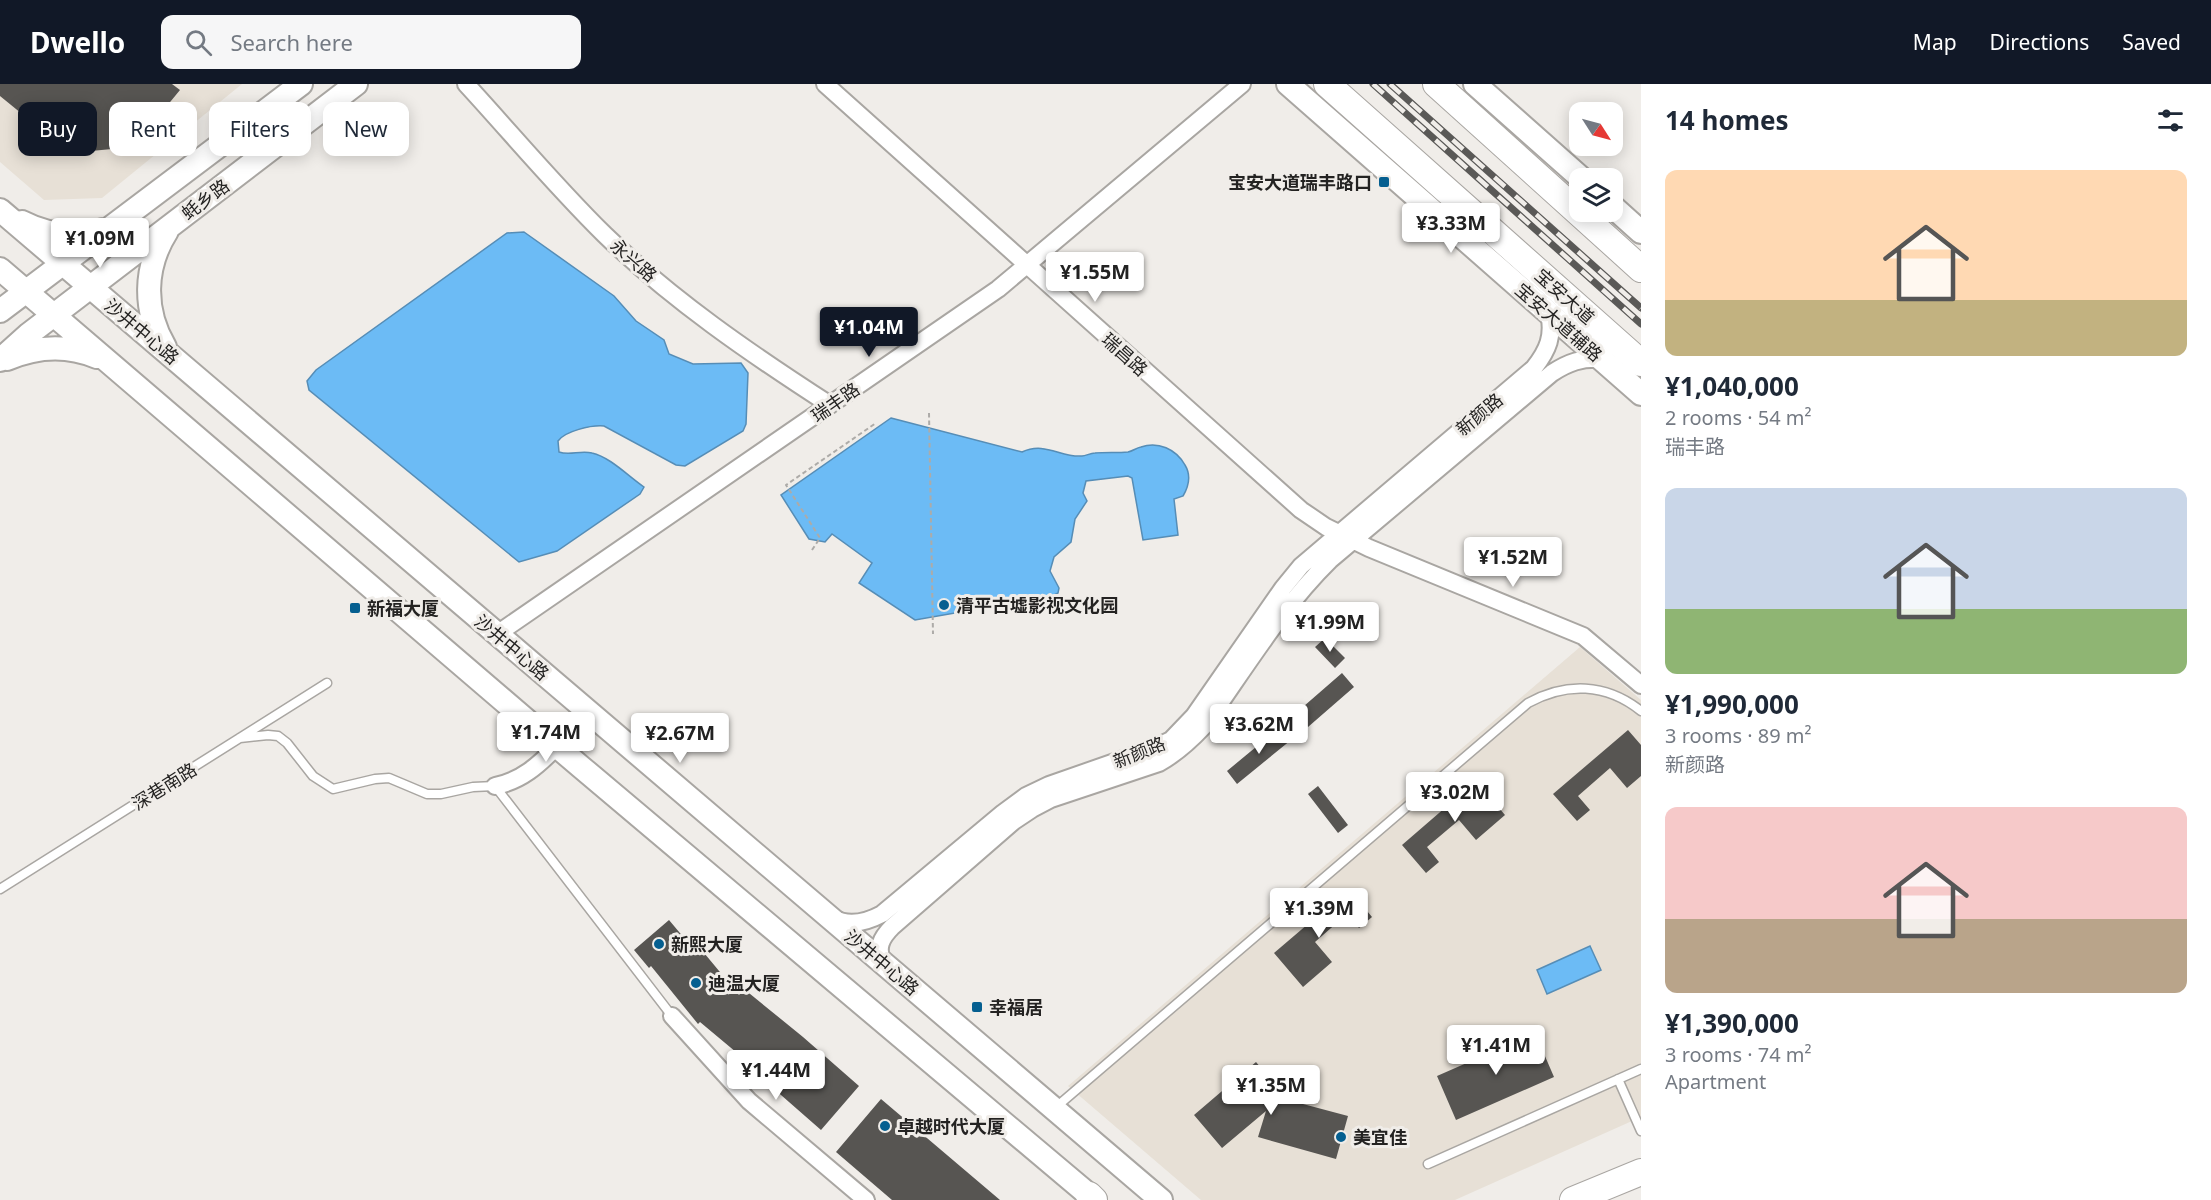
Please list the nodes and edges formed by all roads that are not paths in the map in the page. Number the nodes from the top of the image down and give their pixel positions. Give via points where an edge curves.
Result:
1 (301, 84) edge
2 (356, 84) edge
3 (466, 84) edge
4 (825, 84) edge
5 (1242, 84) edge
6 (1288, 84) edge
7 (1327, 84) edge
8 (1436, 84) edge
9 (1475, 84) edge
10 (1570, 168) edge
11 (0, 210) edge
12 (1623, 216) edge
13 (170, 225) junction
14 (113, 226) junction
15 (1641, 232) edge
16 (63, 264) junction
17 (1028, 266) junction
18 (0, 269) edge
19 (1641, 269) edge
20 (90, 287) junction
21 (26, 291) junction
22 (0, 311) edge
23 (1549, 313) junction
24 (54, 315) junction
25 (173, 358) junction
26 (1601, 359) junction
27 (0, 361) edge
28 (1641, 363) edge
29 (112, 365) junction
30 (1641, 394) edge
31 (830, 405) junction
32 (1346, 536) junction
33 (497, 634) junction
34 (327, 683) dead end
35 (1641, 685) edge
36 (1641, 711) edge
37 (240, 738) junction
38 (557, 746) junction
39 (495, 786) junction
40 (0, 889) edge
41 (828, 915) junction
42 (883, 963) junction
43 (672, 1016) joint
44 (1641, 1069) edge
45 (1618, 1079) junction
46 (1054, 1109) junction
47 (1641, 1131) edge
48 (1428, 1164) dead end
49 (1641, 1172) edge
50 (1093, 1198) edge
51 (866, 1200) edge
52 (1161, 1200) edge
53 (1573, 1200) edge

1 - 14 street, 蚝乡路
2 - 13 street, 蚝乡路
3 - 31 street, 永兴路 via 604,234 642,269 720,330
4 - 17 street, 瑞昌路
5 - 17 street, 瑞丰路
6 - 23 street, 宝安大道辅路
7 - 28 main road, 宝安大道
8 - 19 main road
9 - 10 street
11 - 14 street via 60,235 92,233
11 - 16 street, 沙井中心路
12 - 15 street
13 - 20 street, 蚝乡路
13 - 25 street via 154,255 148,287 153,320
14 - 16 street, 蚝乡路
16 - 20 street, 沙井中心路
16 - 21 street, 蚝乡路
17 - 31 street, 瑞丰路
17 - 32 street, 瑞昌路 via 1301,510
18 - 21 street
20 - 24 street, 蚝乡路
20 - 25 street, 沙井中心路
21 - 22 street, 蚝乡路
21 - 24 street
23 - 26 street, 宝安大道辅路
23 - 32 street, 新颜路 via 1549,347 1534,368
24 - 27 street, 蚝乡路
24 - 29 street
25 - 33 street, 沙井中心路
26 - 30 street, 宝安大道辅路
26 - 32 street, 新颜路 via 1576,360 1552,373
27 - 29 street via 27,351 61,348 84,352
29 - 38 street
31 - 33 street, 瑞丰路
32 - 35 street, 瑞昌路 via 1583,636
32 - 41 street, 新颜路 via 1306,561 1194,716 1171,740 1026,796 873,919 846,923
32 - 42 street, 新颜路 via 1294,599 1190,742 1159,763 1051,799 1014,821 892,927 880,945
33 - 41 street, 沙井中心路
34 - 37 lane, 深巷南路
36 - 46 lane via 1609,692 1585,688 1549,692 1528,703
37 - 39 lane via 278,736 313,776 333,789 389,778 427,794
37 - 40 lane, 深巷南路
38 - 39 street via 539,766
38 - 50 street
39 - 43 lane
41 - 42 street, 沙井中心路
42 - 46 street, 沙井中心路
43 - 51 street via 749,1101
44 - 45 lane
45 - 47 lane
45 - 48 lane
46 - 52 street, 沙井中心路
49 - 53 main road

